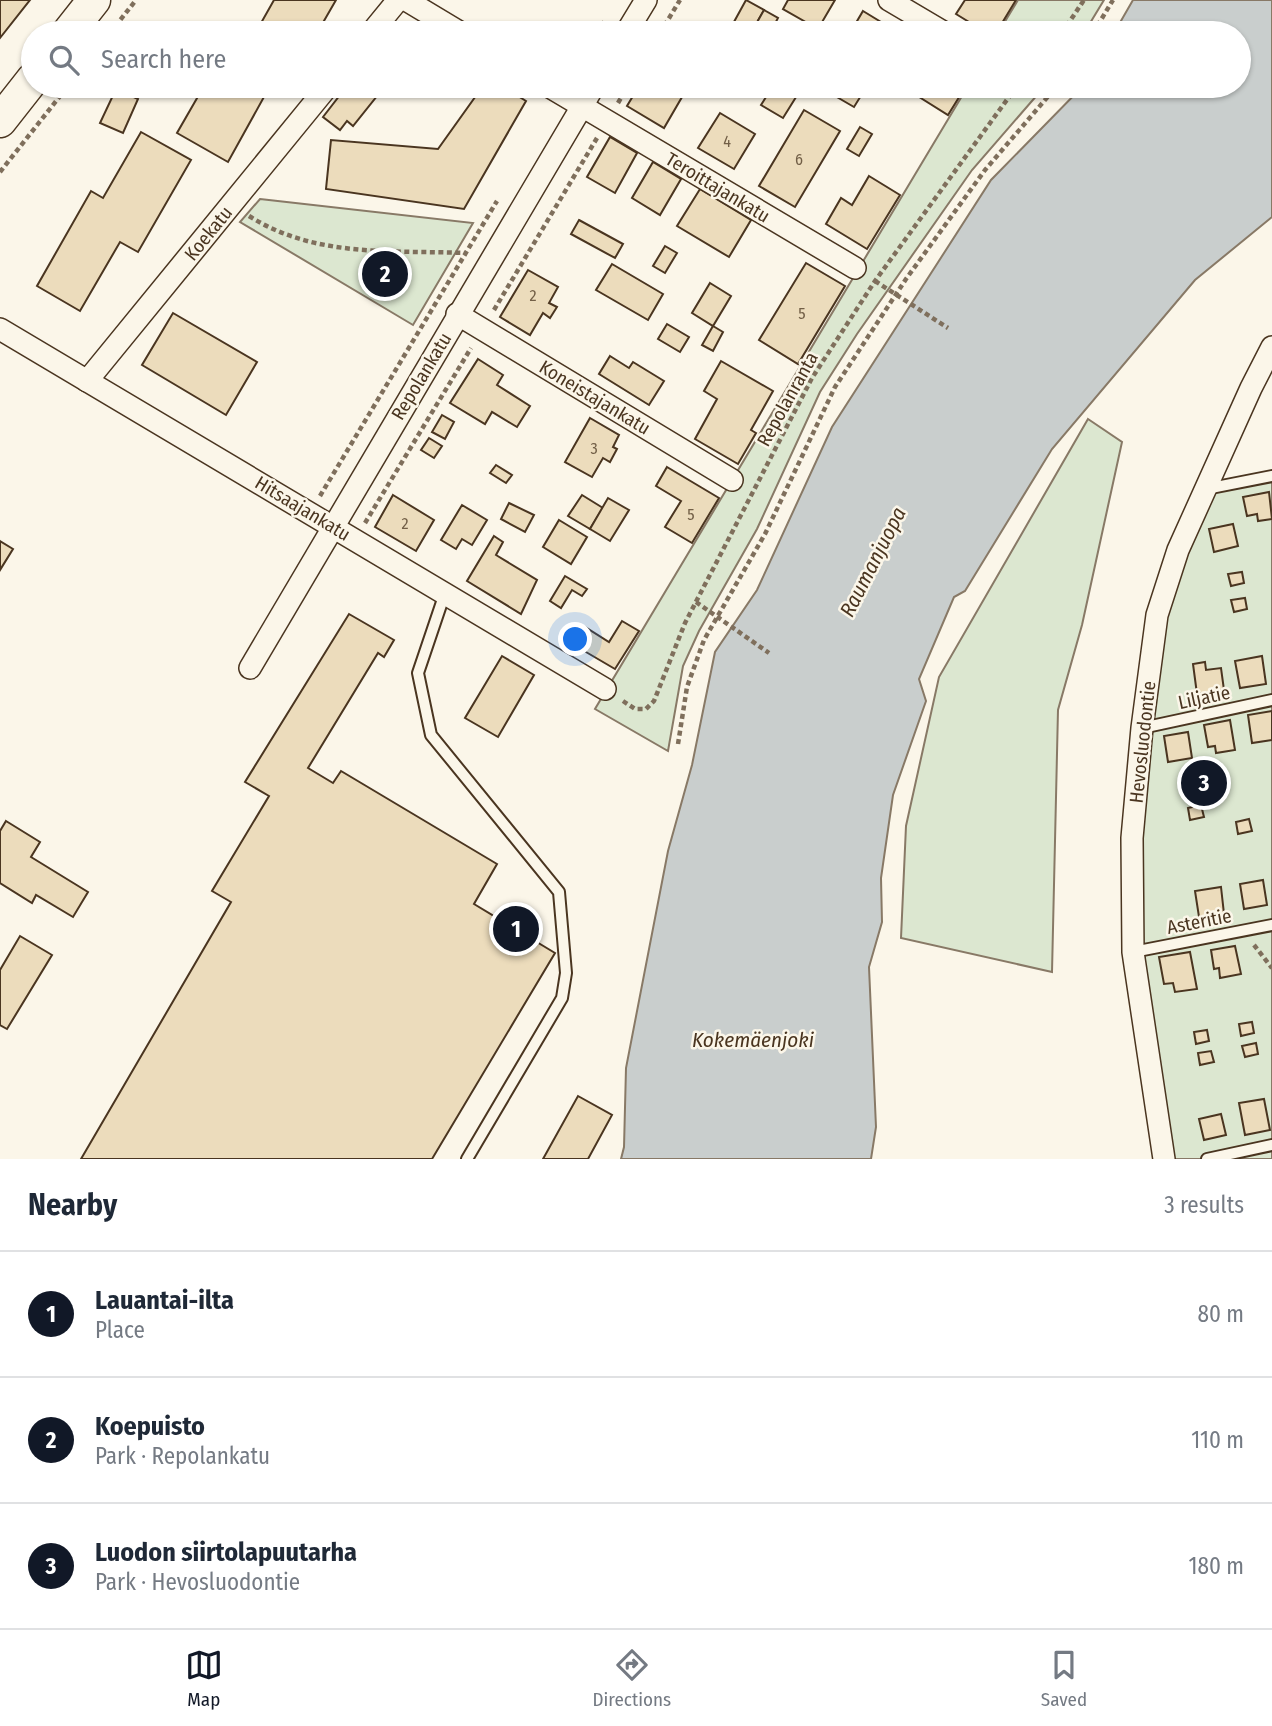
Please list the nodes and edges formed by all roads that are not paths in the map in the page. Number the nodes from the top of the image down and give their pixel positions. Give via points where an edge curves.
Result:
1 (94, 0) edge
2 (398, 0) edge
3 (407, 0) edge
4 (646, 0) edge
5 (889, 0) edge
6 (77, 21) edge
7 (381, 21) edge
8 (441, 21) edge
9 (633, 21) edge
10 (925, 21) edge
11 (21, 94) edge
12 (318, 98) edge
13 (568, 98) edge
14 (587, 98) edge
15 (582, 106) junction
16 (0, 121) edge
17 (855, 268) dead end
18 (457, 314) junction
19 (0, 329) edge
20 (1272, 347) edge
21 (87, 381) junction
22 (1272, 476) edge
23 (732, 480) dead end
24 (1205, 489) junction
25 (332, 525) junction
26 (445, 593) junction
27 (250, 668) dead end
28 (605, 689) road end
29 (1272, 700) edge
30 (1142, 728) junction
31 (1272, 925) edge
32 (1133, 952) junction
33 (1272, 1145) edge
34 (467, 1159) edge
35 (1164, 1159) edge
36 (1207, 1159) edge

1 - 6 main road
2 - 7 street
3 - 8 street
4 - 9 street
5 - 10 street
11 - 16 main road
12 - 21 street, Koekatu
13 - 15 street
14 - 15 street, Repolankatu
15 - 17 street, Teroittajankatu
15 - 18 street, Repolankatu
18 - 23 street, Koneistajankatu
18 - 25 street, Repolankatu
19 - 21 street, Hitsaajankatu
20 - 24 street, Hevosluodontie
21 - 25 street, Hitsaajankatu
22 - 24 lane
24 - 30 street, Hevosluodontie via 1178,550 1157,615
25 - 26 street, Hitsaajankatu
25 - 27 street, Repolankatu
26 - 28 street, Hitsaajankatu
26 - 34 lane via 418,673 431,735 559,892 566,973 562,998
29 - 30 lane, Liljatie
30 - 32 street, Hevosluodontie via 1132,838
31 - 32 lane, Asteritie
32 - 35 street, Hevosluodontie
33 - 36 lane

